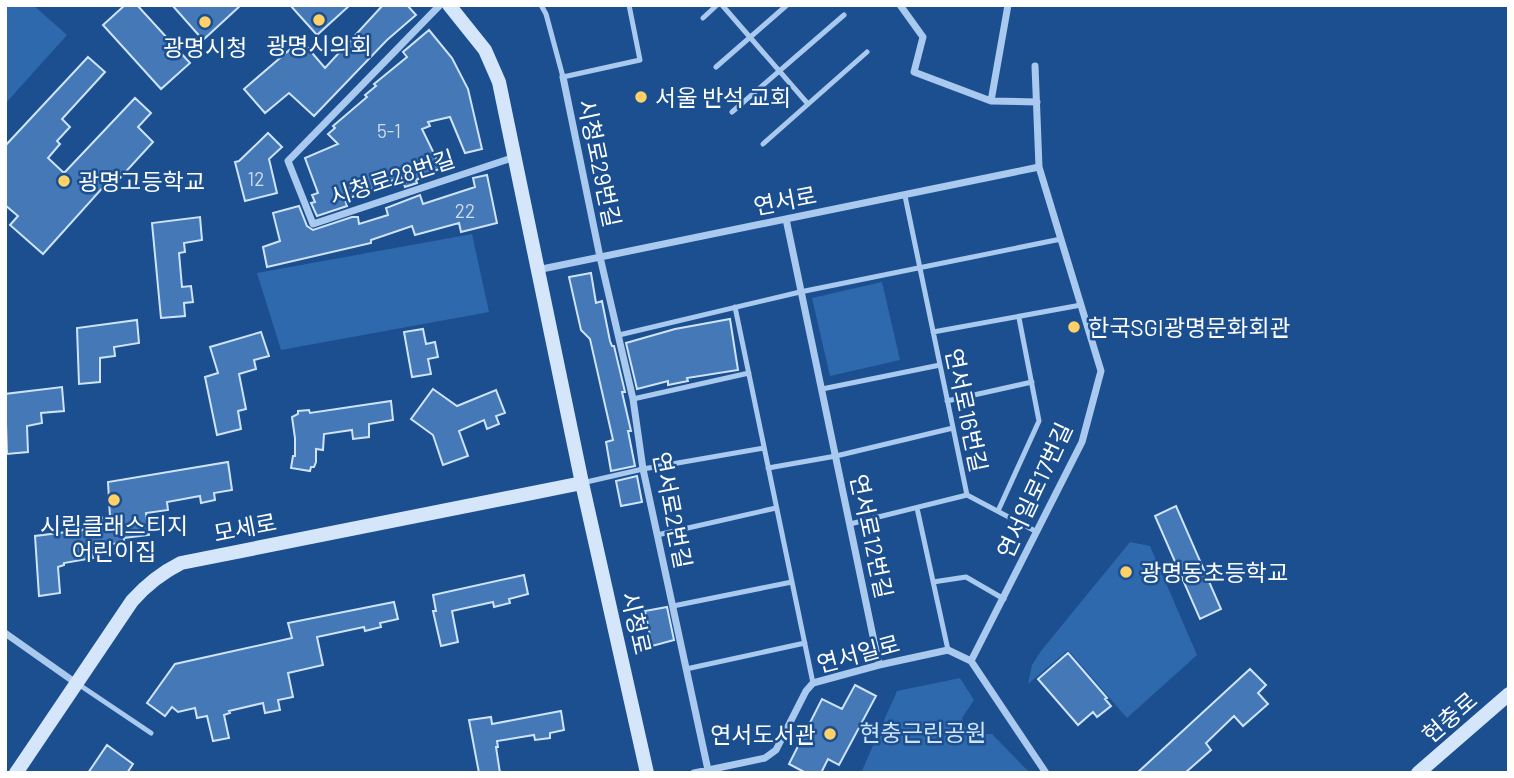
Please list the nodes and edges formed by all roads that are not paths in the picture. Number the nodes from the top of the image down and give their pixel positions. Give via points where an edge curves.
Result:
1 (541, 5) edge
2 (629, 5) edge
3 (719, 5) edge
4 (787, 5) edge
5 (900, 5) edge
6 (1007, 5) edge
7 (448, 6) edge
8 (844, 15) dead end
9 (703, 18) dead end
10 (750, 37) junction
11 (867, 52) dead end
12 (1035, 66) dead end
13 (716, 67) dead end
14 (779, 71) junction
15 (563, 77) junction
16 (991, 101) junction
17 (1037, 102) junction
18 (808, 104) junction
19 (732, 112) dead end
20 (763, 144) dead end
21 (515, 157) junction
22 (1040, 167) junction
23 (905, 196) junction
24 (786, 219) junction
25 (1061, 239) junction
26 (600, 257) junction
27 (920, 269) junction
28 (537, 270) junction
29 (800, 292) junction
30 (1081, 305) junction
31 (735, 307) junction
32 (1019, 318) junction
33 (933, 331) junction
34 (619, 335) junction
35 (940, 365) junction
36 (749, 373) junction
37 (1032, 382) junction
38 (822, 389) junction
39 (633, 399) junction
40 (947, 401) junction
41 (953, 428) junction
42 (764, 448) junction
43 (836, 456) junction
44 (768, 468) junction
45 (643, 469) junction
46 (582, 483) junction
47 (967, 495) junction
48 (776, 508) junction
49 (917, 508) junction
50 (998, 511) junction
51 (849, 524) junction
52 (1037, 532) junction
53 (657, 535) junction
54 (792, 582) junction
55 (933, 582) junction
56 (1004, 599) junction
57 (673, 606) junction
58 (5, 633) edge
59 (805, 643) junction
60 (948, 650) junction
61 (971, 661) junction
62 (878, 665) junction
63 (686, 669) junction
64 (76, 683) junction
65 (814, 683) junction
66 (1509, 694) edge
67 (151, 733) dead end
68 (708, 770) junction
69 (16, 773) edge
70 (647, 773) edge
71 (694, 773) edge
72 (1046, 773) edge
73 (1418, 773) edge

1 - 15 lane, 시청로29번길
2 - 15 lane, 시청로29번길 via 640,60
3 - 9 lane
3 - 10 lane
4 - 10 lane
5 - 16 street via 923,37 914,72
6 - 16 street
7 - 21 main road, 시청로 via 485,50 499,82
7 - 21 street, 시청로28번길 via 288,161 313,224
8 - 14 lane
10 - 13 lane
10 - 14 lane
11 - 18 lane
12 - 17 street, 연서일로17번길
14 - 18 lane
14 - 19 lane
15 - 26 street, 시청로29번길
16 - 17 street
17 - 22 street, 연서일로17번길
18 - 20 lane
21 - 28 main road, 시청로
22 - 23 street, 연서로
22 - 25 street, 연서일로17번길
23 - 24 street, 연서로
23 - 27 lane, 연서로16번길
24 - 26 street, 연서로
24 - 29 street, 연서로12번길
25 - 27 lane
25 - 30 street, 연서일로17번길
26 - 28 street, 연서로
26 - 34 street, 연서로2번길
27 - 29 lane
27 - 33 lane, 연서로16번길
28 - 46 main road, 시청로
29 - 31 lane
29 - 38 street, 연서로12번길
30 - 32 lane, 연서로16번길
30 - 52 street, 연서일로17번길 via 1101,371 1082,442
31 - 34 lane
31 - 36 lane
32 - 33 lane, 연서로16번길
32 - 37 lane, 연서로16번길
33 - 35 lane, 연서로16번길
34 - 39 street, 연서로2번길
35 - 38 lane
35 - 40 lane, 연서로16번길
36 - 39 lane
36 - 42 lane
37 - 40 lane
37 - 50 lane, 연서로16번길 via 1039,421
38 - 43 street, 연서로12번길
39 - 45 street, 연서로2번길
40 - 41 lane, 연서로16번길
41 - 43 lane, 연서로12번길
41 - 47 lane, 연서로16번길
42 - 44 lane
42 - 45 lane
43 - 44 lane
43 - 51 street, 연서로12번길
44 - 48 lane
45 - 46 lane
45 - 53 street, 연서로2번길
46 - 64 main road, 모세로 via 181,563 146,584
46 - 70 main road, 시청로
47 - 49 lane, 연서로16번길
47 - 50 lane, 연서로16번길
48 - 53 lane
48 - 54 lane
49 - 51 lane, 연서로16번길
49 - 55 lane
50 - 52 lane, 연서로16번길
51 - 62 street, 연서로12번길
52 - 56 street, 연서일로17번길
53 - 57 street, 연서로2번길
54 - 57 lane
54 - 59 lane
55 - 56 lane via 966,577
55 - 60 lane
56 - 61 street, 연서일로17번길
57 - 63 street, 연서로2번길
58 - 64 street
59 - 63 lane
59 - 65 lane
60 - 61 street
60 - 62 street, 연서일로
61 - 72 street
62 - 65 street, 연서일로
63 - 68 street, 연서로2번길
64 - 67 lane
64 - 69 main road, 모세로
65 - 68 street, 연서일로 via 776,750 765,758
66 - 73 main road, 현충로
68 - 71 street, 연서일로

